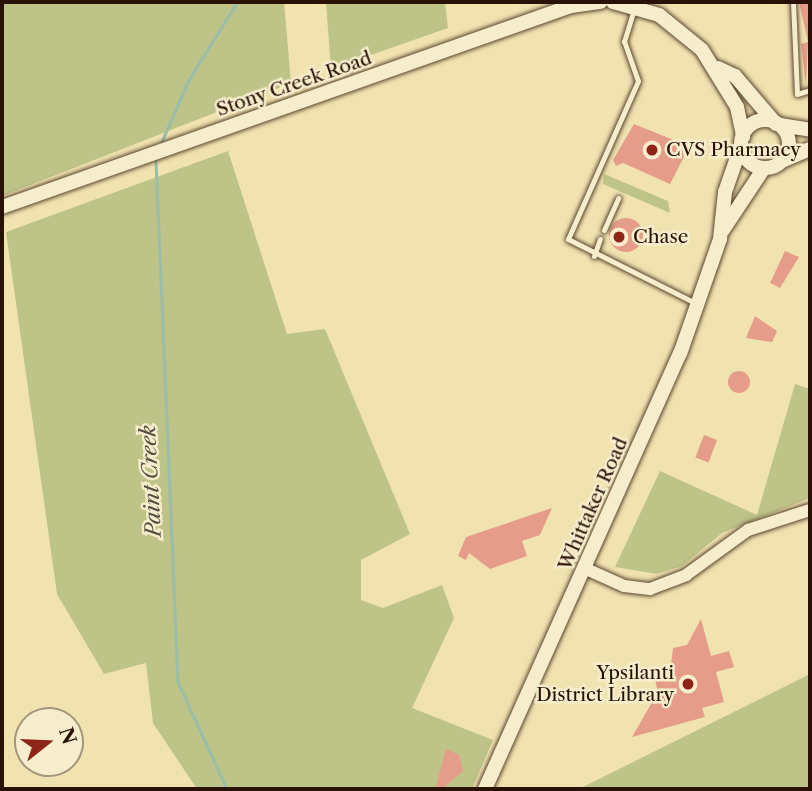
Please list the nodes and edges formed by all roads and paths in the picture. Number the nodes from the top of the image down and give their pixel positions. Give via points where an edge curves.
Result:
1 (601, 2) edge
2 (613, 2) edge
3 (793, 2) edge
4 (636, 4) edge
5 (718, 68) junction
6 (810, 90) edge
7 (778, 124) junction
8 (810, 130) edge
9 (742, 141) junction
10 (810, 149) edge
11 (784, 160) junction
12 (764, 168) junction
13 (618, 198) dead end
14 (2, 207) edge
15 (604, 230) dead end
16 (723, 230) junction
17 (600, 239) dead end
18 (594, 256) junction
19 (698, 304) junction
20 (810, 510) edge
21 (584, 568) junction
22 (485, 789) edge

1 - 14 main road, Stony Creek Road via 571,6
2 - 4 main road
3 - 6 lane via 797,94
4 - 5 main road via 684,32
4 - 18 lane via 624,41 638,81 568,239
5 - 7 main road via 735,76
5 - 9 main road
7 - 8 main road
7 - 9 main road via 757,122
7 - 11 main road via 789,148
9 - 12 main road via 751,164
9 - 16 main road, Whittaker Road via 725,192
10 - 11 main road
11 - 12 main road
12 - 16 main road, Whittaker Road
13 - 15 lane
16 - 19 main road, Whittaker Road
17 - 18 lane
18 - 19 lane
19 - 21 main road, Whittaker Road
20 - 21 street via 748,530 686,575 650,589 624,586
21 - 22 main road, Whittaker Road

